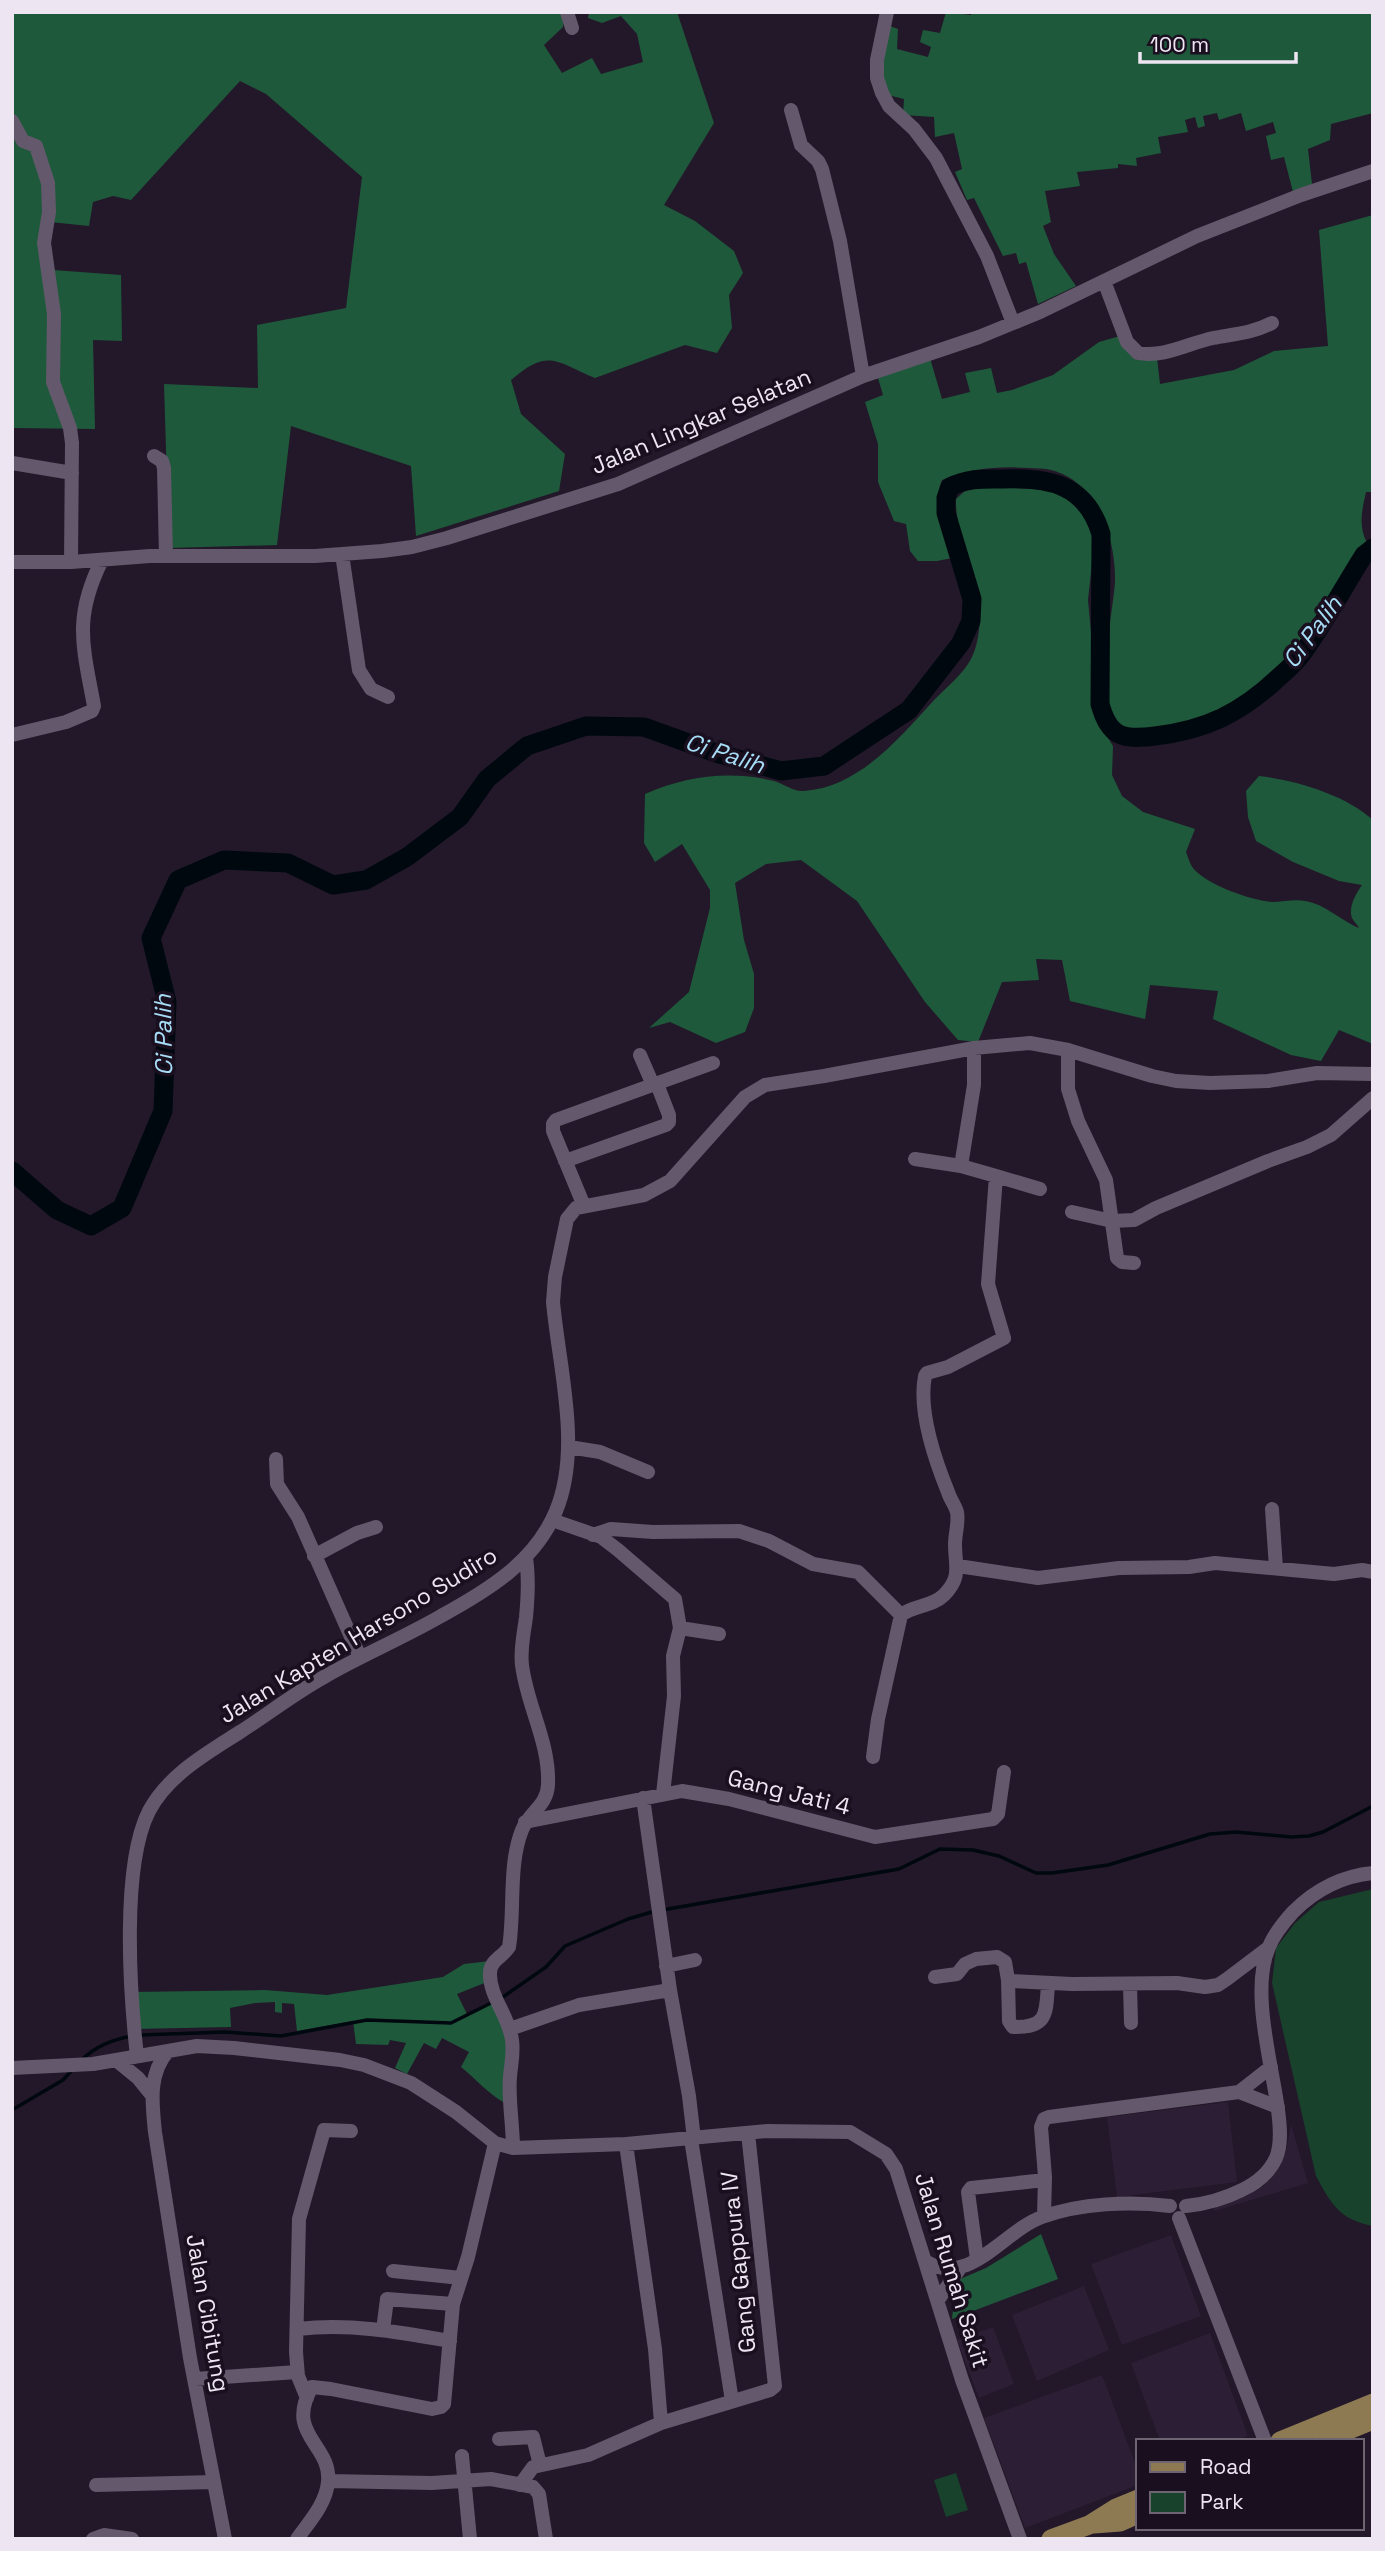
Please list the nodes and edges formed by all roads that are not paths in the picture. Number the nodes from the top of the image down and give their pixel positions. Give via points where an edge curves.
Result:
1 (567, 12) edge
2 (887, 12) edge
3 (572, 28) dead end
4 (791, 110) dead end
5 (12, 121) edge
6 (1373, 171) edge
7 (1104, 281) junction
8 (1013, 323) junction
9 (1272, 323) dead end
10 (863, 376) junction
11 (154, 456) dead end
12 (12, 463) edge
13 (72, 472) junction
14 (342, 554) junction
15 (166, 556) junction
16 (102, 560) junction
17 (12, 562) edge
18 (71, 562) junction
19 (388, 697) dead end
20 (12, 734) edge
21 (974, 1048) junction
22 (1068, 1050) junction
23 (640, 1055) dead end
24 (713, 1063) dead end
25 (1373, 1074) edge
26 (655, 1084) junction
27 (1373, 1098) edge
28 (915, 1159) dead end
29 (565, 1161) junction
30 (961, 1166) junction
31 (996, 1176) junction
32 (1040, 1189) dead end
33 (584, 1206) junction
34 (1072, 1212) dead end
35 (1112, 1221) junction
36 (1134, 1263) dead end
37 (569, 1447) junction
38 (276, 1459) dead end
39 (649, 1472) dead end
40 (1272, 1509) dead end
41 (552, 1520) junction
42 (376, 1527) dead end
43 (593, 1535) junction
44 (314, 1556) junction
45 (526, 1558) junction
46 (958, 1566) junction
47 (1276, 1567) junction
48 (1373, 1572) edge
49 (901, 1615) junction
50 (680, 1628) junction
51 (719, 1634) dead end
52 (360, 1657) junction
53 (873, 1757) dead end
54 (1004, 1772) dead end
55 (663, 1794) junction
56 (643, 1798) junction
57 (525, 1822) junction
58 (1373, 1873) edge
59 (1268, 1948) junction
60 (695, 1960) dead end
61 (666, 1966) junction
62 (935, 1978) dead end
63 (1008, 1980) junction
64 (1048, 1983) junction
65 (1130, 1985) junction
66 (670, 1990) junction
67 (1131, 2023) dead end
68 (510, 2029) junction
69 (168, 2051) junction
70 (137, 2056) junction
71 (116, 2060) junction
72 (1272, 2067) junction
73 (12, 2068) edge
74 (1239, 2092) junction
75 (151, 2094) junction
76 (1278, 2107) junction
77 (351, 2130) dead end
78 (748, 2133) junction
79 (692, 2139) junction
80 (495, 2143) junction
81 (626, 2144) junction
82 (513, 2148) junction
83 (1045, 2180) junction
84 (1178, 2210) junction
85 (1044, 2216) junction
86 (976, 2259) junction
87 (925, 2261) junction
88 (960, 2269) junction
89 (393, 2271) dead end
90 (461, 2278) junction
91 (937, 2300) junction
92 (453, 2304) junction
93 (298, 2329) junction
94 (383, 2330) junction
95 (450, 2341) junction
96 (298, 2372) junction
97 (195, 2379) junction
98 (307, 2398) junction
99 (732, 2402) junction
100 (1373, 2403) edge
101 (1373, 2420) edge
102 (661, 2423) junction
103 (1331, 2431) edge
104 (499, 2439) dead end
105 (1264, 2439) edge
106 (1290, 2439) edge
107 (462, 2456) dead end
108 (540, 2465) junction
109 (328, 2481) junction
110 (464, 2481) junction
111 (214, 2482) junction
112 (96, 2485) dead end
113 (520, 2485) junction
114 (1136, 2499) edge
115 (1136, 2515) edge
116 (1089, 2525) junction
117 (93, 2539) edge
118 (132, 2539) edge
119 (225, 2539) edge
120 (297, 2539) edge
121 (470, 2539) edge
122 (546, 2539) edge
123 (1020, 2539) edge
124 (1051, 2539) edge

1 - 3 street
2 - 8 street via 877,60 882,93 936,158 988,256
4 - 10 street via 801,145 822,169 840,241
5 - 13 street via 23,141 36,146 48,183 44,243 54,314 53,382 71,428
6 - 7 street, Jalan Lingkar Selatan via 1197,236
7 - 8 street, Jalan Lingkar Selatan
7 - 9 street via 1128,342 1138,353 1157,354
8 - 10 street, Jalan Lingkar Selatan
10 - 14 street, Jalan Lingkar Selatan via 618,484 412,547
11 - 15 street via 164,464
12 - 13 street
13 - 18 street
14 - 15 street, Jalan Lingkar Selatan
14 - 19 street via 359,670 371,689
15 - 16 street, Jalan Lingkar Selatan
16 - 18 street, Jalan Lingkar Selatan
16 - 20 street via 82,621 92,711
17 - 18 street, Jalan Lingkar Selatan
21 - 22 street via 1030,1042
21 - 30 street via 974,1085
21 - 33 street via 765,1085 745,1097 670,1181 644,1195
22 - 25 street via 1176,1081
22 - 35 street via 1068,1089 1106,1180
23 - 26 street
24 - 26 street
26 - 29 street via 556,1120 552,1131
26 - 29 street via 669,1115 666,1125
27 - 35 street via 1331,1135 1307,1147 1134,1220
28 - 30 street
29 - 33 street
30 - 31 street
31 - 32 street
31 - 46 street via 988,1284 1004,1338 927,1373 924,1381 925,1416 937,1464 958,1516
33 - 37 street, Jalan Kapten Harsono Sudiro via 567,1219 555,1277 554,1313
34 - 35 street
35 - 36 street via 1117,1258
37 - 39 street via 600,1452
37 - 41 street, Jalan Kapten Harsono Sudiro
38 - 44 street via 277,1484 298,1517
40 - 47 street
41 - 43 street
41 - 45 street, Jalan Kapten Harsono Sudiro
42 - 44 street
43 - 49 street via 611,1528 743,1532 813,1564 858,1572
43 - 50 street via 609,1542 675,1599
44 - 52 street
45 - 52 street, Jalan Kapten Harsono Sudiro via 457,1608
45 - 57 street via 522,1661 548,1770 545,1800
46 - 47 street via 1038,1577 1215,1563
46 - 49 street via 943,1596
47 - 48 street via 1334,1574
49 - 53 street
50 - 51 street
50 - 55 street via 673,1656 674,1696
52 - 70 street, Jalan Kapten Harsono Sudiro via 291,1696 201,1757 159,1796 143,1825 134,1861 131,1934
54 - 55 street, Gang Jati 4 via 998,1814 993,1819 878,1837 729,1799 688,1791
55 - 56 street, Gang Jati 4
56 - 57 street, Gang Jati 4
56 - 61 street
57 - 68 street via 516,1859 509,1947 490,1971
58 - 59 street via 1334,1882 1307,1898
59 - 65 street via 1218,1985
59 - 72 street via 1261,2003
60 - 61 street
61 - 66 street
62 - 63 street via 957,1974 970,1961 996,1958 1005,1962
63 - 64 street
63 - 64 street via 1009,2021 1016,2028 1041,2022
64 - 65 street
65 - 67 street
66 - 68 street via 579,2005
66 - 79 street
68 - 82 street
69 - 70 street
69 - 75 street via 160,2060
69 - 80 street via 216,2046 365,2064 411,2083
70 - 71 street
71 - 73 street
71 - 75 street
72 - 74 street
72 - 76 street
74 - 76 street
74 - 83 street via 1044,2119
75 - 97 street, Jalan Cibitung
76 - 84 street via 1277,2156 1267,2172 1232,2195
77 - 93 street via 323,2131 303,2201
78 - 79 street, Jalan Rumah Sakit
78 - 87 street, Jalan Rumah Sakit via 850,2132 886,2154 896,2169
78 - 99 street, Gang Gappura IV via 775,2386
79 - 81 street, Jalan Rumah Sakit
79 - 99 street
80 - 82 street, Jalan Rumah Sakit
80 - 90 street
81 - 82 street, Jalan Rumah Sakit
81 - 102 street
83 - 85 street
83 - 86 street via 971,2188
84 - 85 street via 1155,2204 1113,2205
84 - 105 street
85 - 86 street
86 - 88 street
87 - 88 street via 934,2267
87 - 91 street, Jalan Rumah Sakit
88 - 91 street
89 - 90 street
90 - 92 street
91 - 123 street, Jalan Rumah Sakit
92 - 94 street via 387,2299
92 - 95 street
93 - 94 street
93 - 96 street
94 - 95 street
95 - 98 street via 441,2407 398,2404 317,2386
96 - 97 street
96 - 98 street
97 - 111 street, Jalan Cibitung
98 - 109 street via 304,2426 324,2463
99 - 102 street
100 - 103 main road
101 - 103 main road
102 - 108 street via 588,2455
103 - 106 main road
104 - 108 street via 533,2437
107 - 110 street
108 - 113 street via 530,2469
109 - 110 street
109 - 120 street via 321,2504
110 - 113 street via 491,2479
110 - 121 street
111 - 112 street
111 - 119 street, Jalan Cibitung
113 - 122 street via 537,2491
114 - 116 main road
115 - 116 main road via 1120,2522
116 - 124 main road
117 - 118 street via 104,2535

